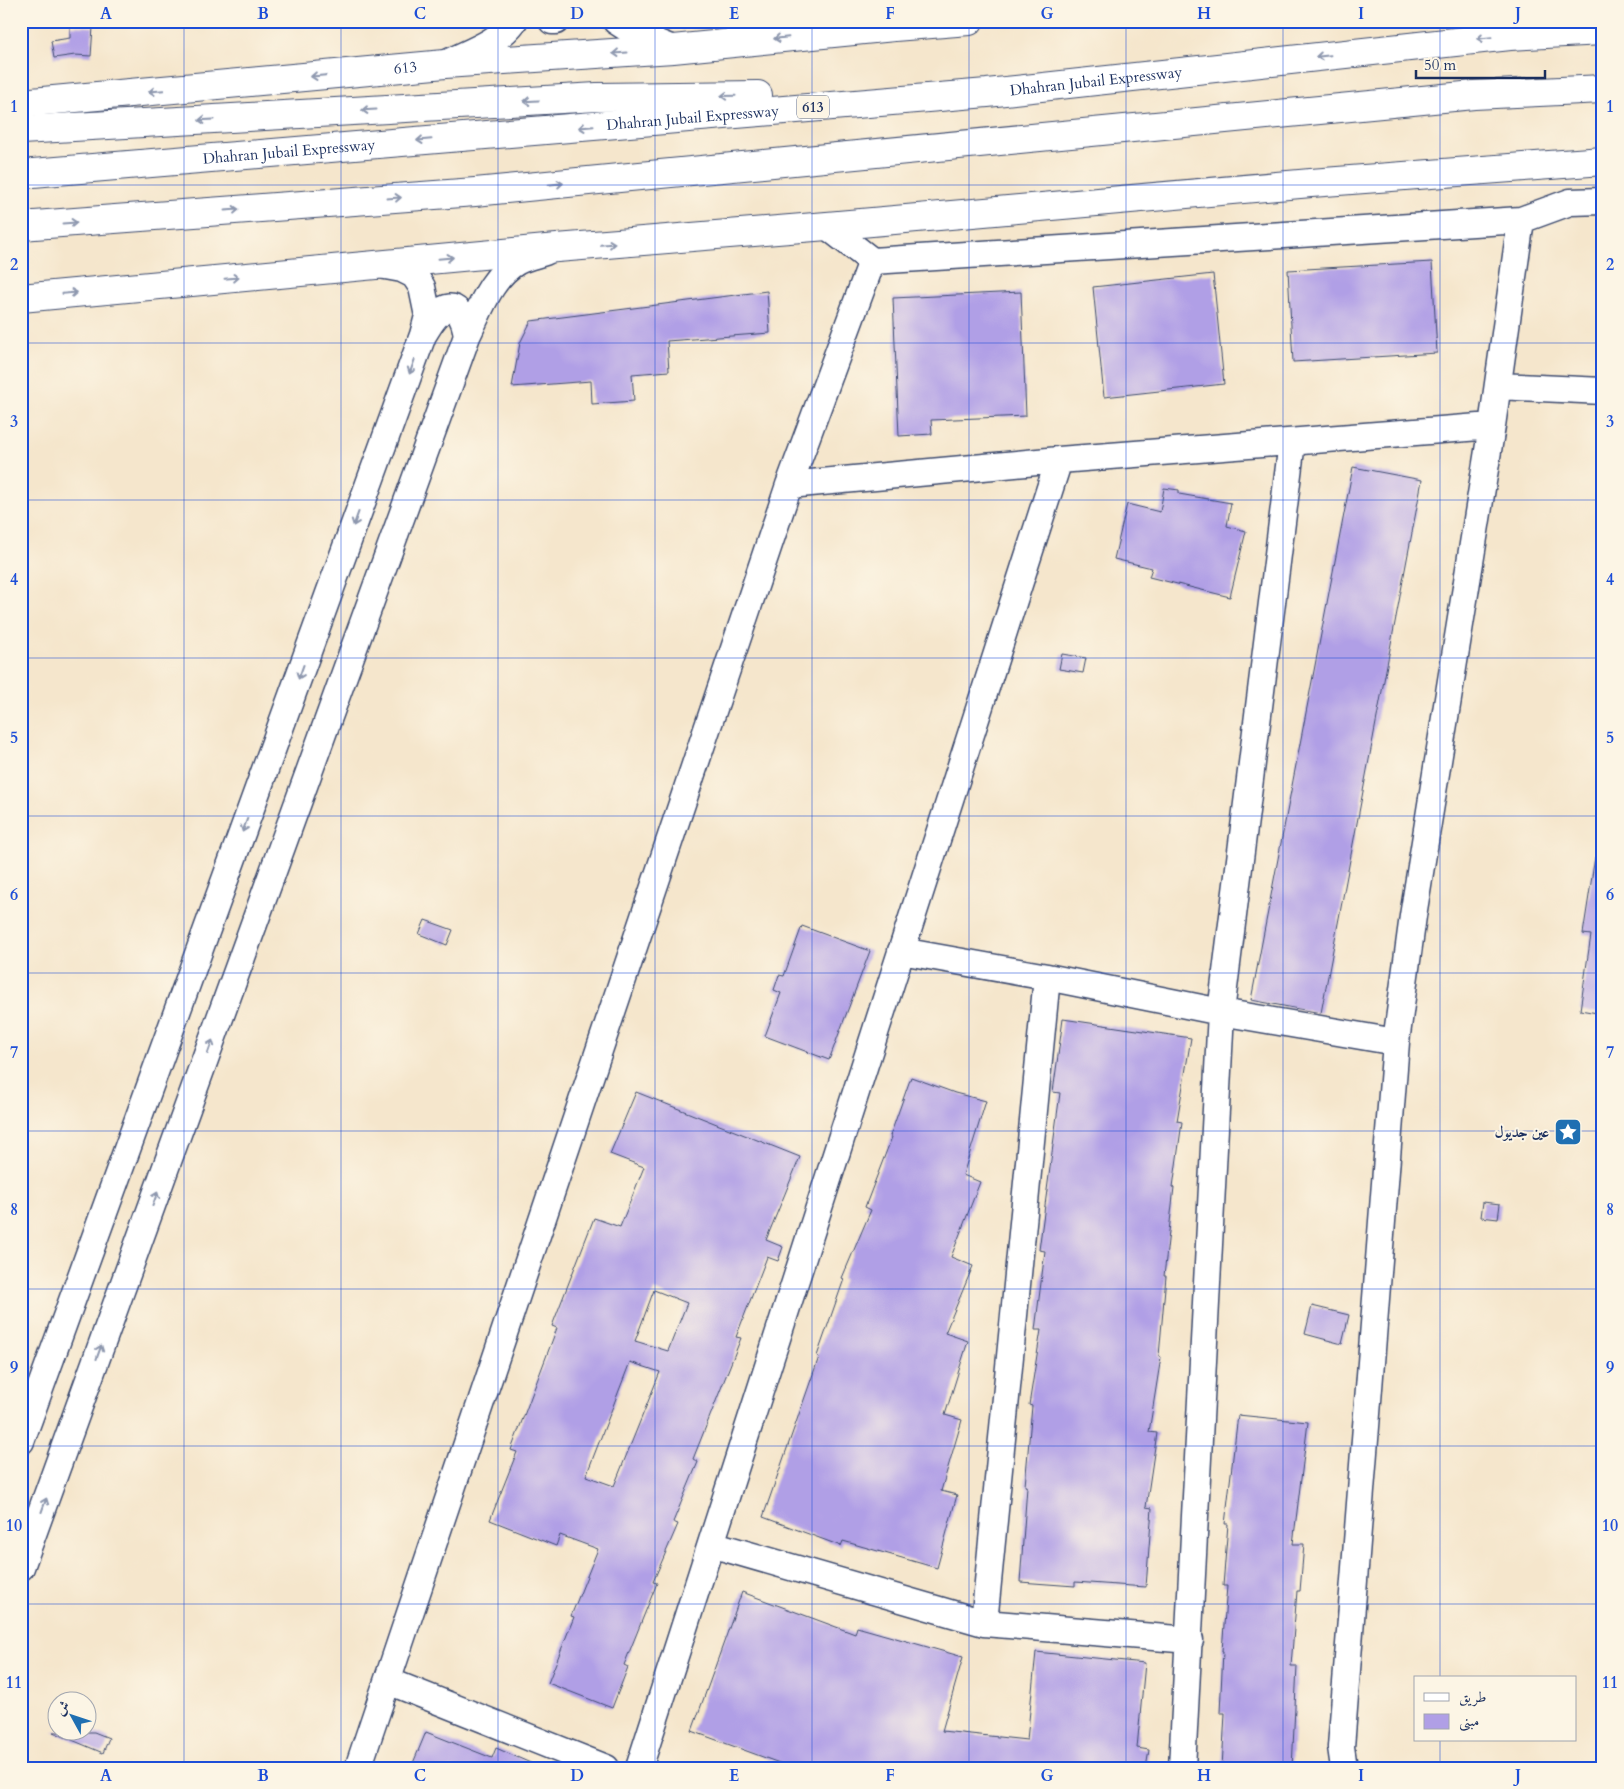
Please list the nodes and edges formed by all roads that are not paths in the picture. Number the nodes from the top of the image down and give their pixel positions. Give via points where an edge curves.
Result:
1 (514, 21) edge
2 (552, 21) edge
3 (556, 21) edge
4 (616, 21) edge
5 (969, 21) edge
6 (1603, 31) edge
7 (674, 49) junction
8 (445, 64) junction
9 (1603, 89) edge
10 (987, 93) junction
11 (21, 103) edge
12 (21, 130) edge
13 (1603, 161) edge
14 (21, 174) edge
15 (1603, 201) edge
16 (1521, 220) junction
17 (21, 226) edge
18 (826, 226) junction
19 (557, 248) junction
20 (872, 261) junction
21 (377, 264) junction
22 (21, 298) edge
23 (423, 335) junction
24 (467, 336) junction
25 (1498, 386) junction
26 (1603, 391) edge
27 (1492, 426) junction
28 (1292, 442) junction
29 (1059, 460) junction
30 (789, 485) junction
31 (901, 951) junction
32 (1047, 977) junction
33 (1221, 1012) junction
34 (1396, 1042) junction
35 (21, 1440) edge
36 (711, 1544) junction
37 (21, 1567) edge
38 (984, 1623) junction
39 (1190, 1640) junction
40 (388, 1681) junction
41 (358, 1768) edge
42 (606, 1768) edge
43 (639, 1768) edge
44 (1182, 1768) edge
45 (1344, 1768) edge

1 - 8 street via 497,38
2 - 3 street
4 - 7 street
5 -> 7 main road, 613
6 -> 10 main road, Dhahran Jubail Expressway / 613 via 1510,36
7 -> 8 main road, 613
8 -> 11 main road, 613
17 -> 9 main road via 485,191 1474,95
10 -> 12 main road via 596,97
10 -> 14 main road, Dhahran Jubail Expressway / 613
13 - 18 main road
15 - 16 street via 1570,202
16 - 20 street
16 - 25 street
19 -> 18 main road
18 - 20 street
21 -> 19 main road
19 - 24 street via 518,262 498,278
20 - 30 street
22 -> 21 main road
21 - 23 street via 402,269 414,275 422,286 428,316
23 - 24 street via 434,317 450,308 464,319
23 -> 35 street
37 -> 24 street
25 - 26 street
25 - 27 street
27 - 28 street
27 - 34 street
28 - 29 street
28 - 33 street
29 - 30 street
29 - 31 street
30 - 40 street
31 - 32 street
31 - 36 street
32 - 33 street
32 - 38 street
33 - 34 street
33 - 39 street
34 - 45 street via 1341,1747
36 - 38 street
36 - 43 street
38 - 39 street
39 - 44 street
40 - 41 street
40 - 42 street

